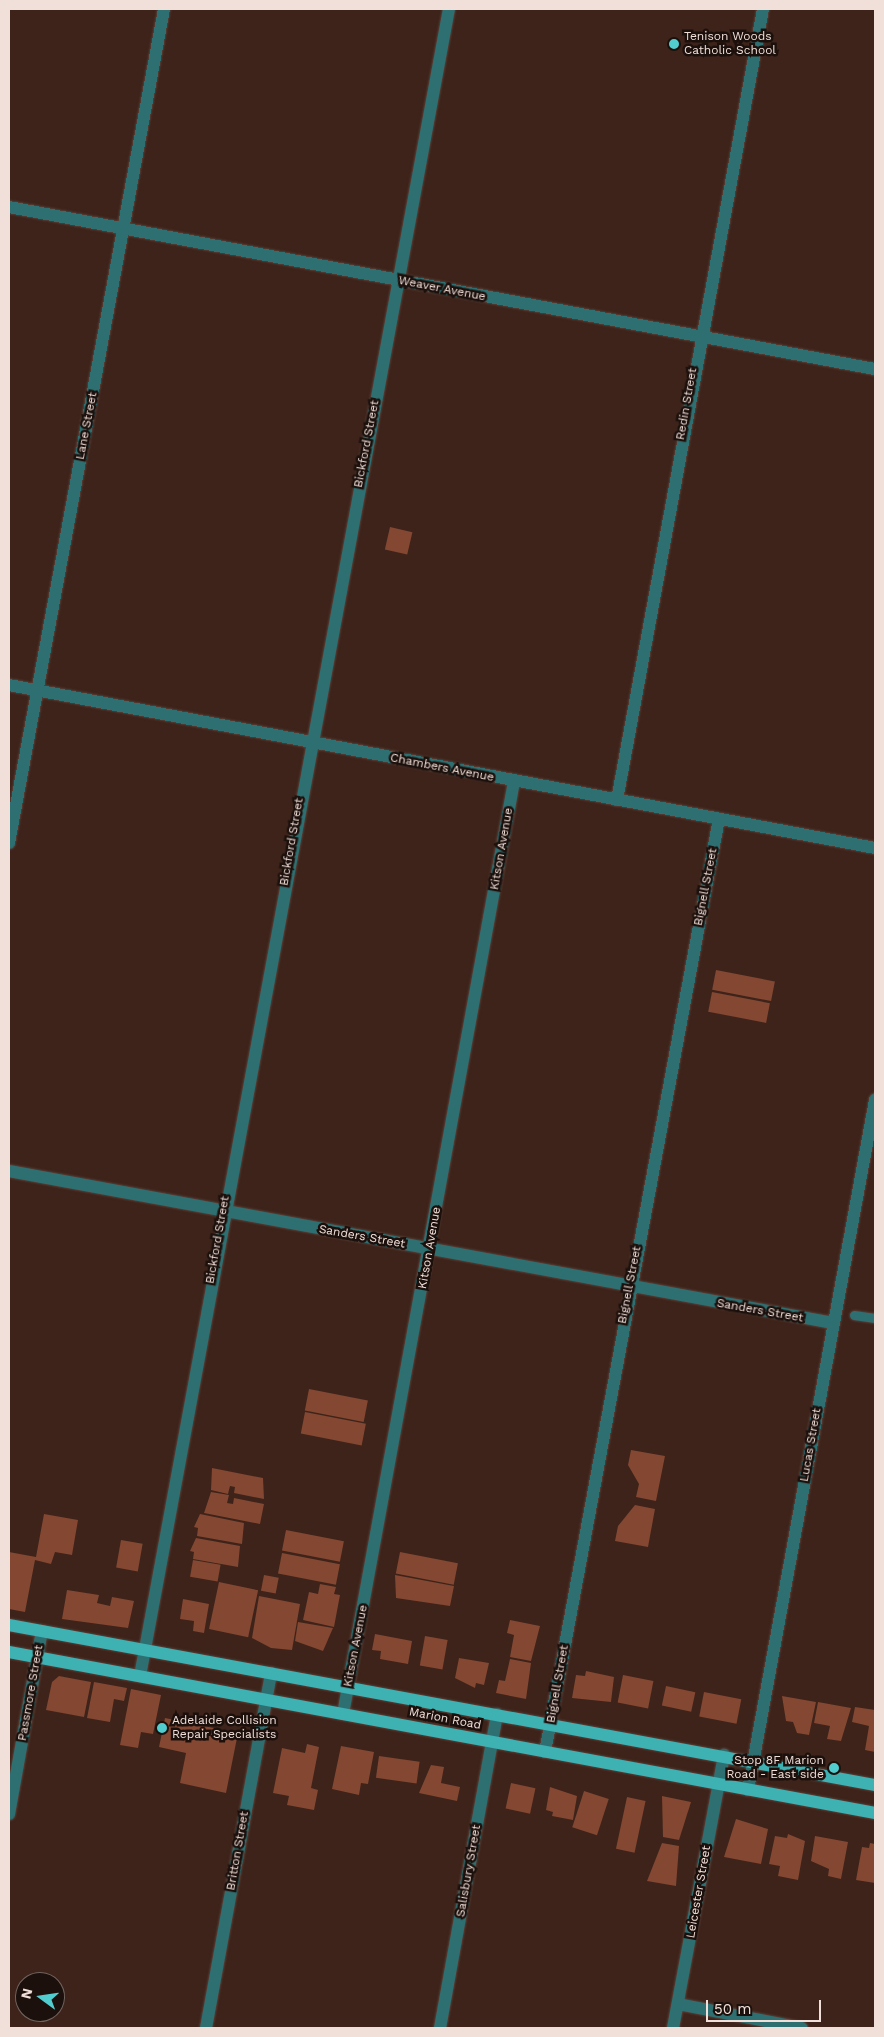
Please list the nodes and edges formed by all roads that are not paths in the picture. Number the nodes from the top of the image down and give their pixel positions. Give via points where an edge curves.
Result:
1 (164, 9) edge
2 (449, 9) edge
3 (763, 9) edge
4 (9, 208) edge
5 (124, 227) junction
6 (398, 280) junction
7 (699, 338) junction
8 (875, 370) edge
9 (9, 686) edge
10 (37, 691) junction
11 (310, 743) junction
12 (514, 781) junction
13 (617, 800) junction
14 (719, 819) junction
15 (9, 843) edge
16 (875, 848) edge
17 (875, 1100) edge
18 (9, 1171) edge
19 (224, 1212) junction
20 (429, 1249) junction
21 (629, 1287) junction
22 (854, 1315) dead end
23 (875, 1318) edge
24 (833, 1323) junction
25 (9, 1625) edge
26 (42, 1631) junction
27 (144, 1650) junction
28 (9, 1652) edge
29 (38, 1657) junction
30 (271, 1673) junction
31 (140, 1676) junction
32 (348, 1687) junction
33 (266, 1699) junction
34 (344, 1714) junction
35 (497, 1714) junction
36 (551, 1724) junction
37 (493, 1742) junction
38 (545, 1752) junction
39 (724, 1755) junction
40 (753, 1760) junction
41 (718, 1784) junction
42 (875, 1785) edge
43 (748, 1790) junction
44 (875, 1813) edge
45 (9, 1814) edge
46 (678, 2004) junction
47 (206, 2028) edge
48 (440, 2028) edge
49 (673, 2028) edge
50 (802, 2028) edge

1 - 5 street, Lane Street
2 - 6 street, Bickford Street
3 - 7 street, Redin Street
4 - 5 street, Weaver Avenue
5 - 6 street, Weaver Avenue
5 - 10 street, Lane Street
6 - 7 street, Weaver Avenue
6 - 11 street, Bickford Street
7 - 8 street, Weaver Avenue
7 - 13 street, Redin Street
9 - 10 street, Chambers Avenue
10 - 11 street, Chambers Avenue
10 - 15 street, Lane Street
11 - 12 street, Chambers Avenue
11 - 19 street, Bickford Street
12 - 13 street, Chambers Avenue
12 - 20 street, Kitson Avenue
13 - 14 street, Chambers Avenue
14 - 16 street, Chambers Avenue
14 - 21 street, Bignell Street
17 - 24 street, Lucas Street
18 - 19 street, Sanders Street
19 - 20 street, Sanders Street
19 - 27 street, Bickford Street
20 - 21 street, Sanders Street
20 - 32 street, Kitson Avenue
21 - 24 street, Sanders Street
21 - 36 street, Bignell Street
22 - 23 lane
24 - 40 street, Lucas Street
25 - 26 main road, Marion Road
26 - 27 main road, Marion Road
26 - 29 street, Passmore Street
27 - 30 main road, Marion Road
27 - 31 street, Bickford Street
28 - 29 main road, Marion Road
29 - 31 main road, Marion Road
29 - 45 street, Passmore Street
30 - 32 main road, Marion Road
30 - 33 street, Britton Street
31 - 33 main road, Marion Road
32 - 34 street, Kitson Avenue
32 - 35 main road, Marion Road
33 - 34 main road, Marion Road
33 - 47 street, Britton Street
34 - 37 main road, Marion Road
35 - 36 main road, Marion Road
35 - 37 street, Salisbury Street
36 - 38 street, Bignell Street
36 - 39 main road, Marion Road
37 - 38 main road, Marion Road
37 - 48 street, Salisbury Street
38 - 41 main road, Marion Road
39 - 40 main road, Marion Road
39 - 41 street, Leicester Street
40 - 42 main road, Marion Road
40 - 43 street, Lucas Street
41 - 43 main road, Marion Road
41 - 46 street, Leicester Street
43 - 44 main road, Marion Road
46 - 49 street, Leicester Street
46 - 50 street

